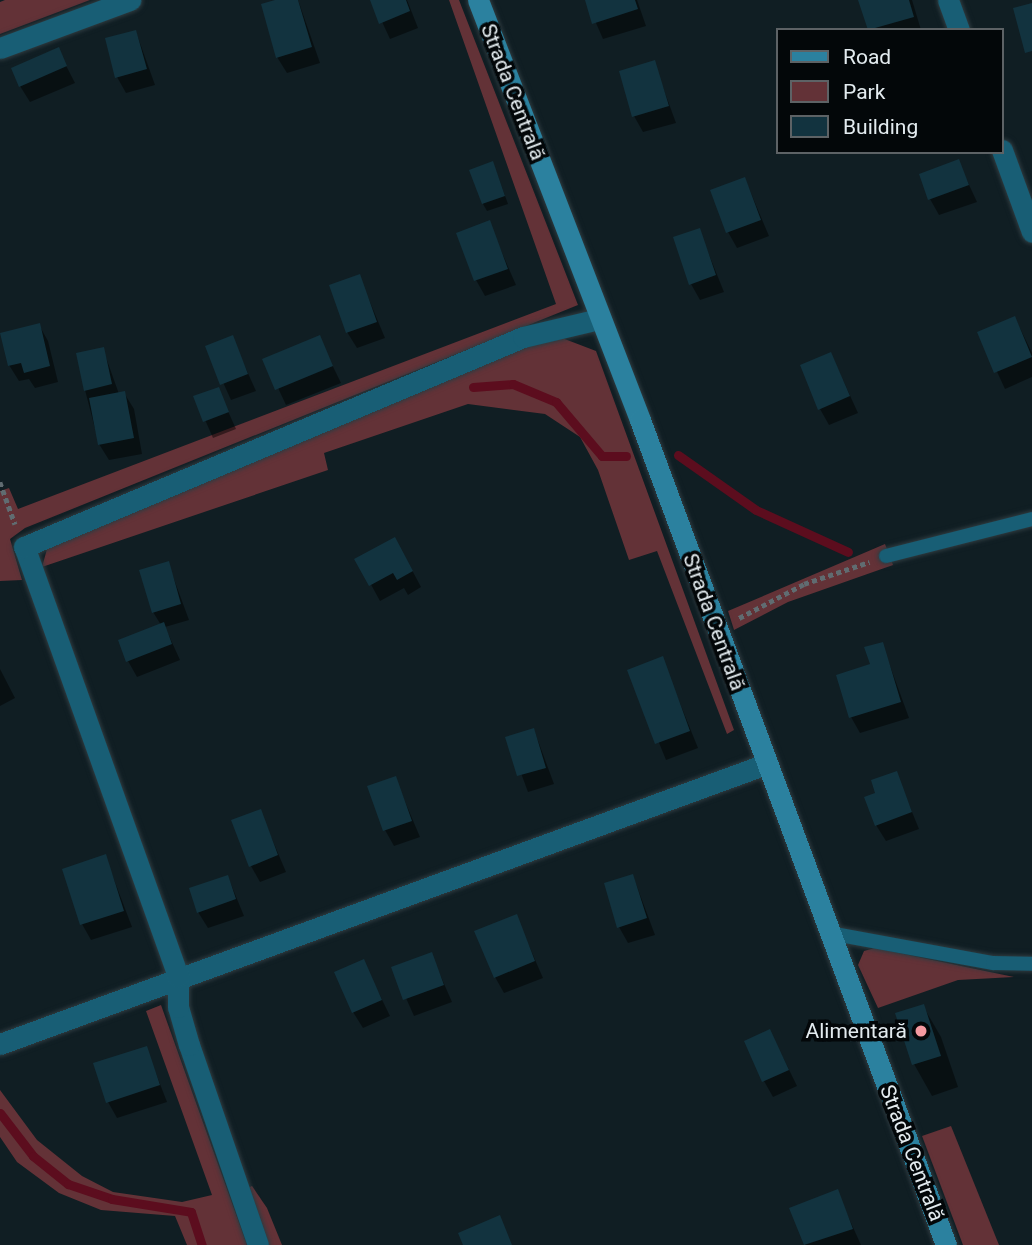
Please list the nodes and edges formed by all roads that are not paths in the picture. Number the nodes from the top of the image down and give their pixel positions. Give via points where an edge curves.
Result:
1 (130, 0) edge
2 (478, 0) edge
3 (948, 0) edge
4 (958, 28) edge
5 (0, 48) edge
6 (1003, 154) edge
7 (1032, 232) edge
8 (600, 319) junction
9 (1032, 519) edge
10 (886, 556) road end
11 (766, 764) junction
12 (829, 933) junction
13 (1032, 964) edge
14 (178, 976) junction
15 (0, 1044) edge
16 (258, 1245) edge
17 (946, 1245) edge

1 - 5 street
2 - 8 street, Strada Centrală
3 - 4 street
6 - 7 street
8 - 11 street, Strada Centrală
8 - 14 street via 523,337 24,547
9 - 10 lane
11 - 12 street, Strada Centrală
11 - 14 street
12 - 13 lane via 993,963
12 - 17 street, Strada Centrală
14 - 15 street
14 - 16 street via 178,1007 185,1032

